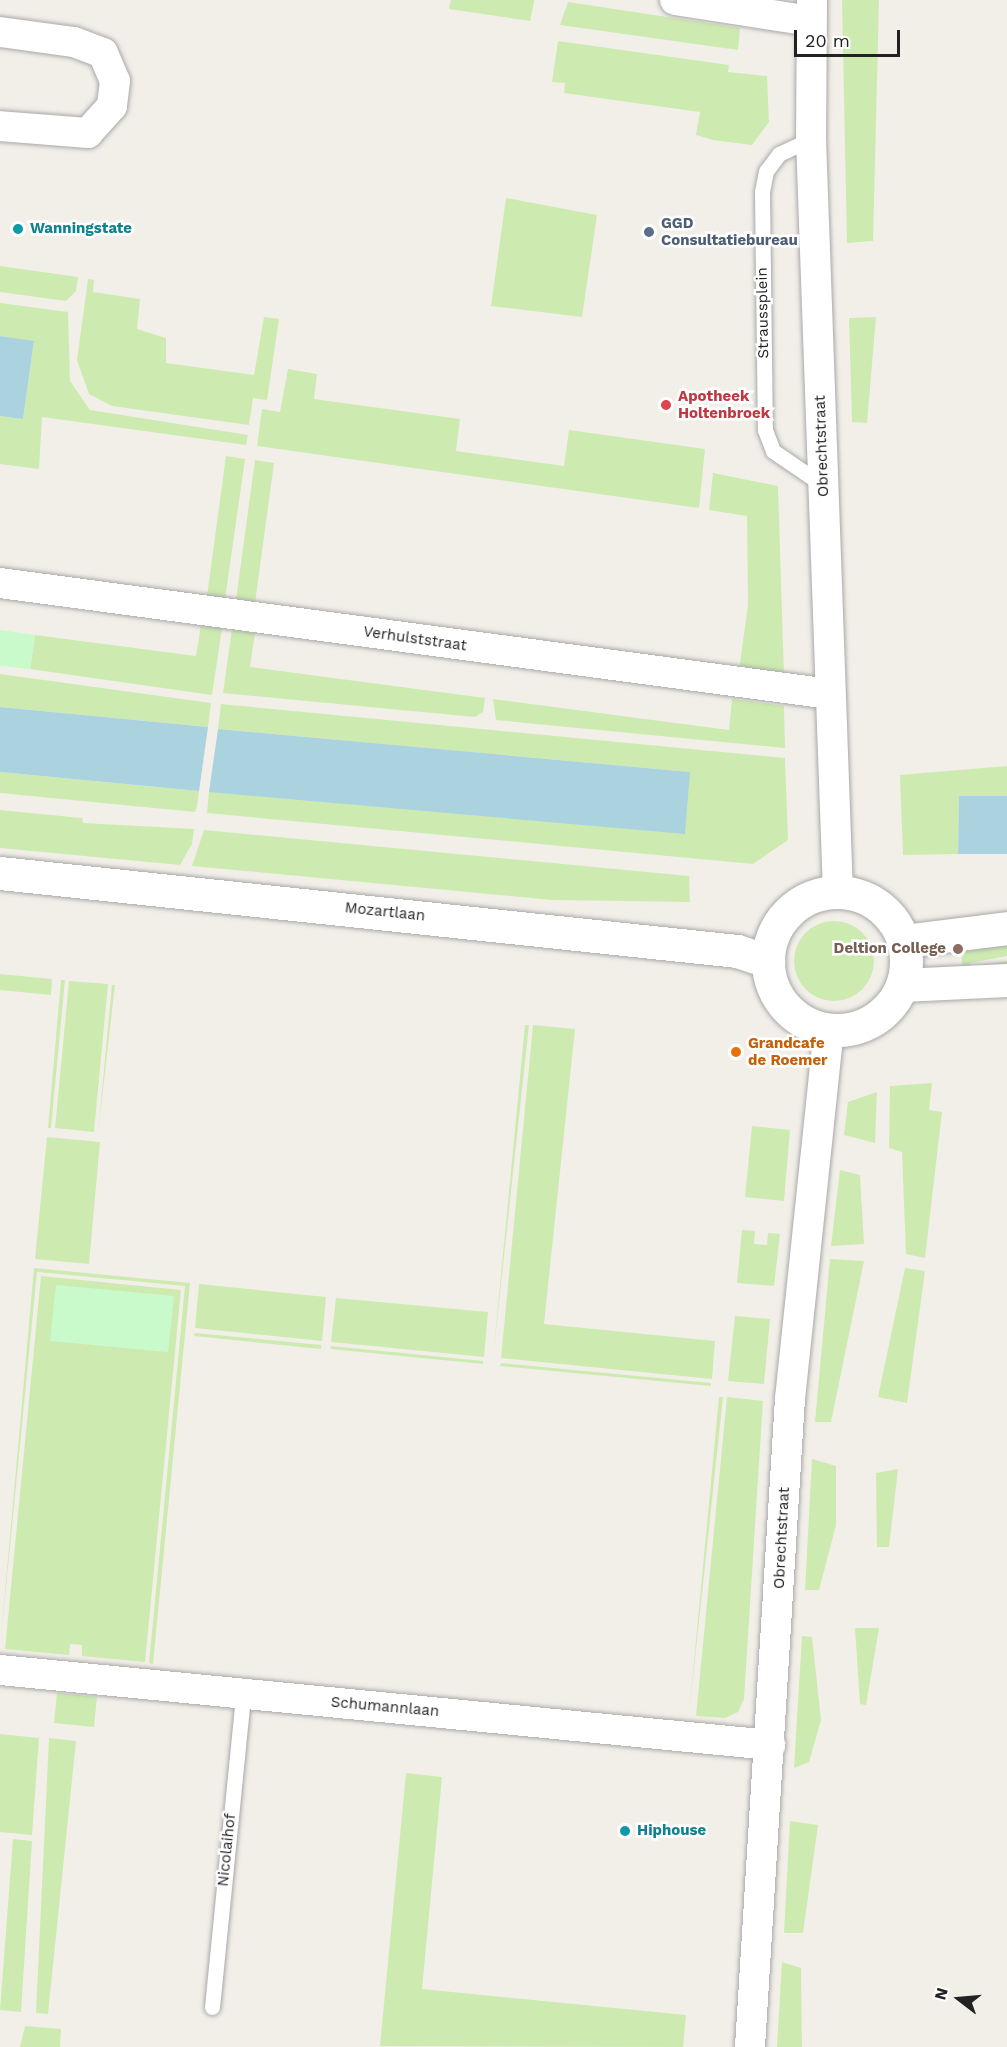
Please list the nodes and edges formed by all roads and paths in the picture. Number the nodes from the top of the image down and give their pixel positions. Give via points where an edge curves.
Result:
1 (675, 0) edge
2 (811, 11) edge
3 (0, 32) edge
4 (0, 126) edge
5 (812, 139) junction
6 (823, 485) junction
7 (0, 583) edge
8 (830, 694) junction
9 (0, 873) edge
10 (838, 892) junction
11 (1007, 928) edge
12 (903, 941) junction
13 (768, 961) junction
14 (1007, 980) edge
15 (902, 985) junction
16 (829, 1030) junction
17 (0, 1670) edge
18 (243, 1694) junction
19 (770, 1745) junction
20 (212, 2007) dead end
21 (750, 2047) edge

1 - 2 street
2 - 5 street, Obrechtstraat
3 - 4 street via 74,42 103,53 115,81 112,106 88,133
5 - 6 street, Obrechtstraat
5 - 6 lane, Straussplein via 779,154 766,171 762,192 765,430 773,451
6 - 8 street, Obrechtstraat
7 - 8 street, Verhulststraat
8 - 10 street, Obrechtstraat
9 - 13 street, Mozartlaan via 737,951
10 - 12 street via 872,902
10 - 13 street via 797,904 781,920
11 - 12 street
12 - 15 street
13 - 16 street via 771,981 786,1006 810,1024
14 - 15 street
15 - 16 street via 872,1021
16 - 19 street, Obrechtstraat via 790,1399
17 - 18 street, Schumannlaan
18 - 19 street, Schumannlaan
18 - 20 lane, Nicolaihof
19 - 21 street, Obrechtstraat

